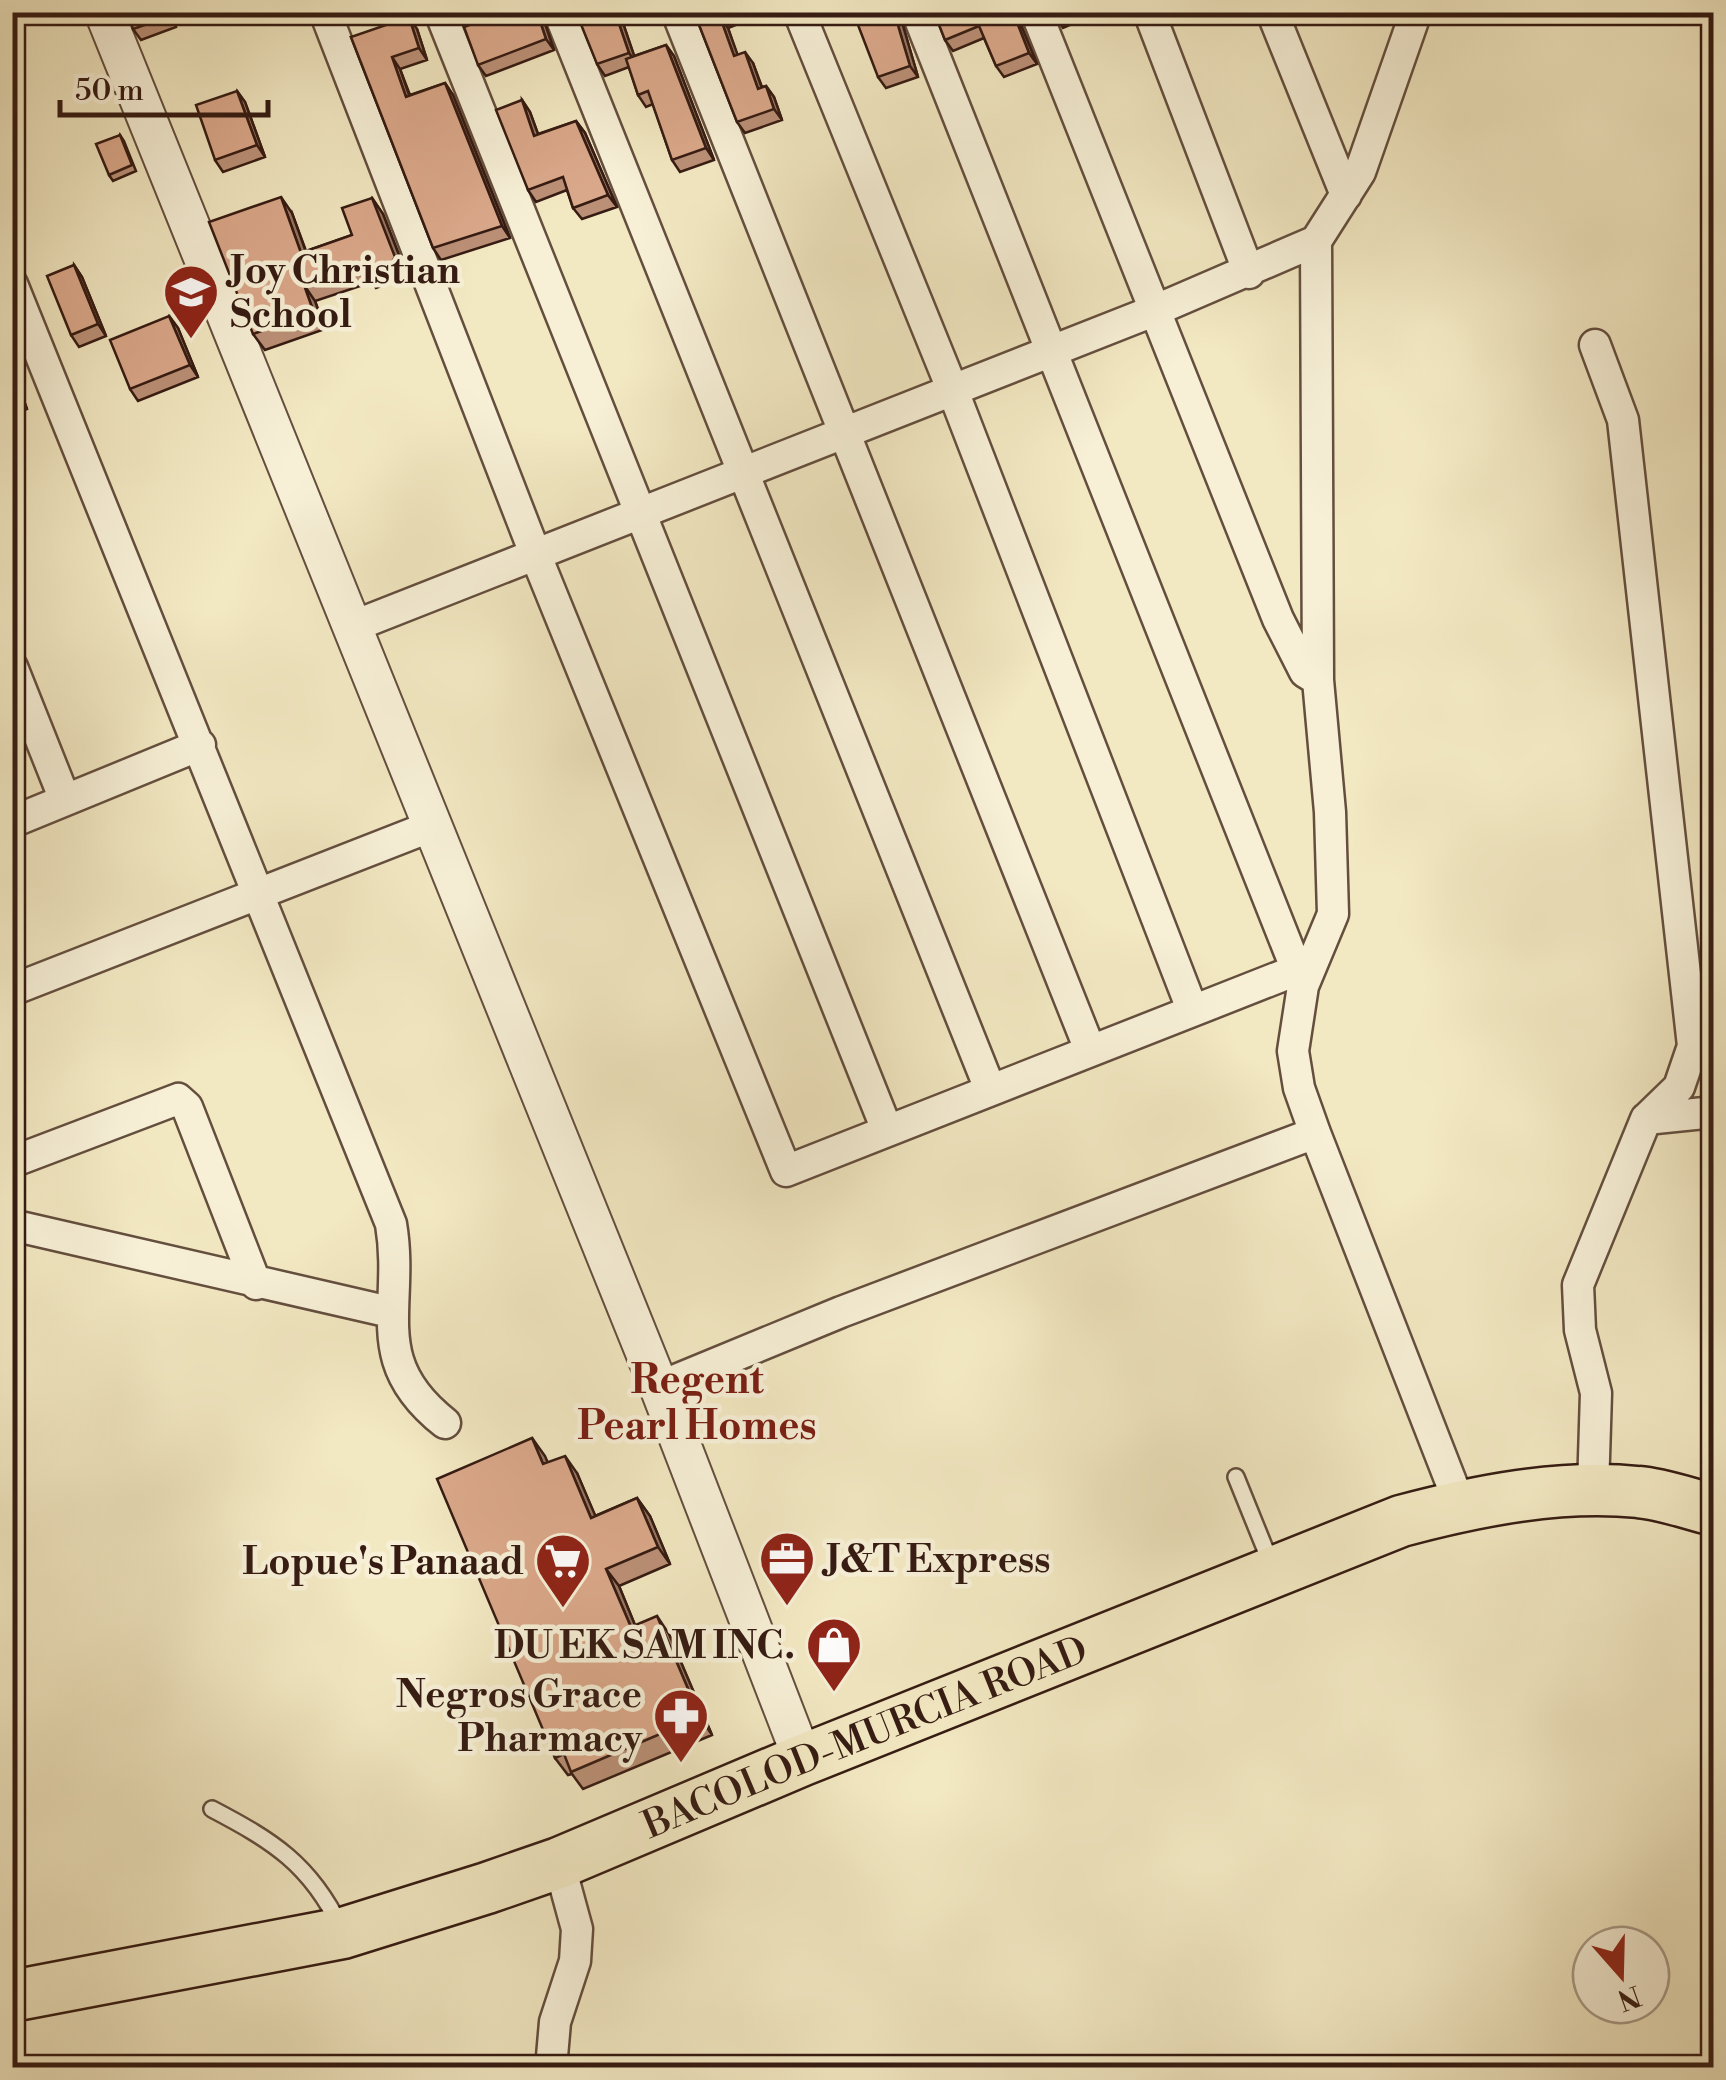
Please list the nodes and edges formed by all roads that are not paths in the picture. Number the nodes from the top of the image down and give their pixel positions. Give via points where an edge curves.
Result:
1 (104, 12) edge
2 (325, 12) edge
3 (440, 12) edge
4 (559, 12) edge
5 (677, 12) edge
6 (799, 12) edge
7 (917, 12) edge
8 (1036, 12) edge
9 (1149, 12) edge
10 (1272, 12) edge
11 (1391, 12) edge
12 (1416, 12) edge
13 (1405, 46) junction
14 (1346, 194) junction
15 (1316, 240) junction
16 (1249, 273) junction
17 (12, 284) edge
18 (1156, 310) junction
19 (1595, 345) dead end
20 (1051, 352) junction
21 (953, 391) junction
22 (848, 434) junction
23 (744, 475) junction
24 (640, 516) junction
25 (536, 556) junction
26 (354, 626) junction
27 (12, 667) edge
28 (1318, 680) junction
29 (200, 745) junction
30 (66, 800) junction
31 (12, 822) edge
32 (432, 826) junction
33 (260, 890) junction
34 (1304, 966) junction
35 (12, 990) edge
36 (1192, 1010) junction
37 (1090, 1050) junction
38 (990, 1089) junction
39 (1714, 1112) edge
40 (1646, 1119) junction
41 (887, 1130) junction
42 (1315, 1132) junction
43 (12, 1162) edge
44 (12, 1225) edge
45 (256, 1284) junction
46 (390, 1312) junction
47 (659, 1388) junction
48 (445, 1422) dead end
49 (1236, 1477) dead end
50 (1593, 1489) junction
51 (1460, 1505) junction
52 (1714, 1510) edge
53 (1274, 1570) junction
54 (803, 1760) junction
55 (212, 1809) dead end
56 (560, 1863) junction
57 (343, 1933) junction
58 (12, 1996) edge
59 (551, 2068) edge

1 - 26 street
2 - 25 street
3 - 24 street
4 - 23 street
5 - 22 street
6 - 21 street
7 - 20 street
8 - 18 street
9 - 16 street
10 - 14 street
11 - 13 street
12 - 13 street
13 - 14 street
14 - 15 street
15 - 16 street
15 - 28 street
16 - 18 street
17 - 29 street
18 - 20 street
18 - 28 street via 1278,619 1306,672
19 - 40 street via 1622,420 1693,1046 1679,1088
20 - 21 street
20 - 34 street
21 - 22 street
21 - 36 street
22 - 23 street
22 - 37 street
23 - 24 street
23 - 38 street
24 - 25 street
24 - 41 street
25 - 26 street
25 - 41 street via 786,1171
26 - 32 street
27 - 30 street
28 - 34 street via 1333,914
29 - 30 street
29 - 33 street
30 - 31 street
32 - 33 street
32 - 47 street
33 - 35 street
33 - 46 street via 391,1224 398,1266
34 - 36 street
34 - 42 street via 1293,1051
36 - 37 street
37 - 38 street
38 - 41 street
39 - 40 street
40 - 50 street via 1578,1284 1578,1319 1596,1392
42 - 47 street
42 - 51 street
43 - 45 street via 178,1099 187,1106
44 - 45 street
45 - 46 street
46 - 48 street via 392,1341 416,1400
47 - 54 street
49 - 53 lane
50 - 51 main road, BACOLOD-MURCIA ROAD
50 - 52 main road, BACOLOD-MURCIA ROAD via 1644,1492
51 - 53 main road, BACOLOD-MURCIA ROAD
53 - 54 main road, BACOLOD-MURCIA ROAD
54 - 56 main road, BACOLOD-MURCIA ROAD
55 - 57 lane via 278,1844 324,1894
56 - 57 main road, BACOLOD-MURCIA ROAD
56 - 59 street via 576,1928 575,1961 556,2022
57 - 58 main road, BACOLOD-MURCIA ROAD

